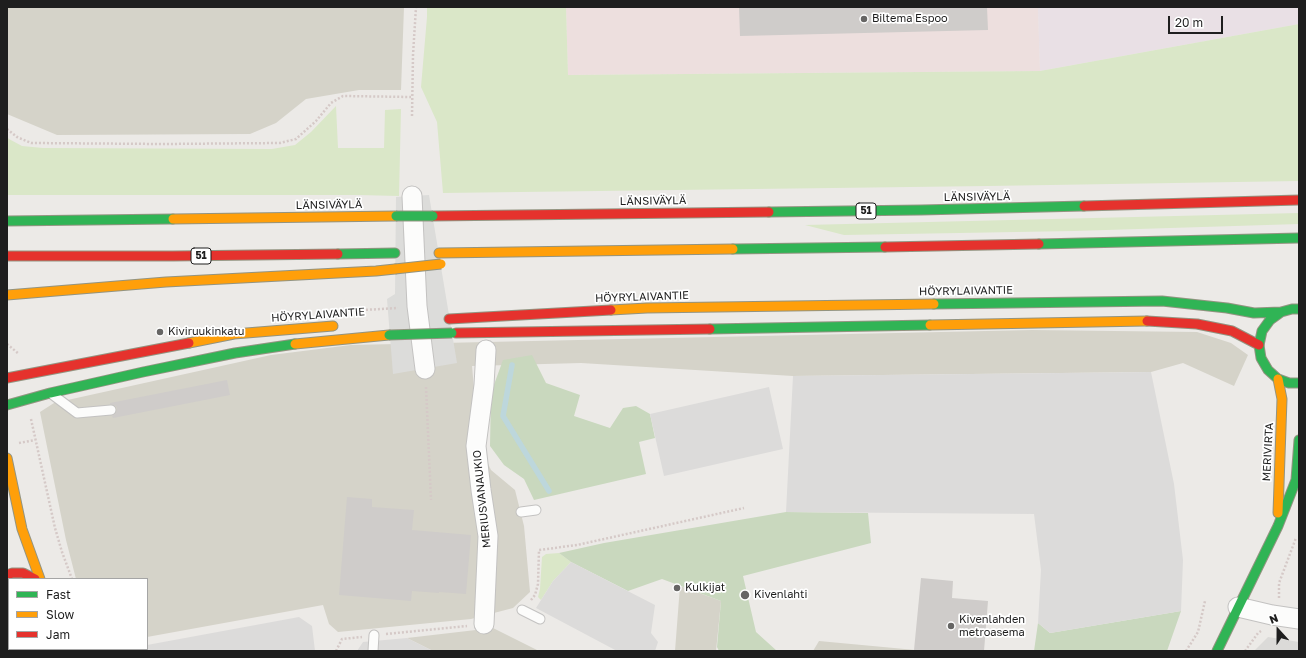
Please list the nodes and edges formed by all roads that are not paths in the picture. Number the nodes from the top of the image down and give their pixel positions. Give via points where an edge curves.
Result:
1 (412, 196) dead end
2 (1299, 200) edge
3 (7, 221) edge
4 (1299, 238) edge
5 (566, 251) junction
6 (7, 256) edge
7 (464, 262) dead end
8 (444, 264) dead end
9 (7, 295) edge
10 (1299, 309) edge
11 (1281, 312) junction
12 (446, 319) dead end
13 (426, 320) dead end
14 (411, 321) dead end
15 (344, 325) dead end
16 (1259, 345) junction
17 (486, 350) dead end
18 (425, 369) road end
19 (7, 378) edge
20 (1278, 379) junction
21 (1299, 383) edge
22 (50, 393) junction
23 (7, 405) edge
24 (111, 410) dead end
25 (1299, 440) edge
26 (7, 458) edge
27 (536, 510) dead end
28 (521, 512) dead end
29 (1278, 526) junction
30 (7, 575) edge
31 (33, 578) edge
32 (40, 578) edge
33 (1238, 607) junction
34 (522, 610) road end
35 (540, 619) dead end
36 (1299, 619) edge
37 (484, 624) road end
38 (374, 636) road end
39 (373, 651) edge
40 (1217, 651) edge

1 - 18 street via 417,306
2 - 3 main road, LÄNSIVÄYLÄ / 51, bridge via 921,210
4 - 5 main road, 51 via 924,247
5 - 6 main road, 51
5 - 7 main road
8 - 9 main road, bridge
10 - 11 main road, HÖYRYLAIVANTIE
11 - 12 main road, HÖYRYLAIVANTIE via 1254,313 1162,301 655,307
11 - 16 main road via 1266,325
13 - 14 main road
15 - 19 main road, HÖYRYLAIVANTIE via 234,334
16 - 20 main road via 1261,358 1268,370
16 - 22 main road, bridge via 1232,331 1197,324 1142,322 414,333 272,347
17 - 37 street, MERIUSVANAUKIO via 476,446 488,536
20 - 21 main road
20 - 29 main road, MERIVIRTA via 1282,399
22 - 23 main road
22 - 24 lane via 77,413
25 - 29 main road, MERIVIRTA via 1296,480
26 - 32 main road via 22,529
27 - 28 lane
29 - 33 main road, MERIVIRTA
30 - 31 main road via 23,574
33 - 36 street
33 - 40 main road, MERIVIRTA
34 - 35 lane
38 - 39 lane

